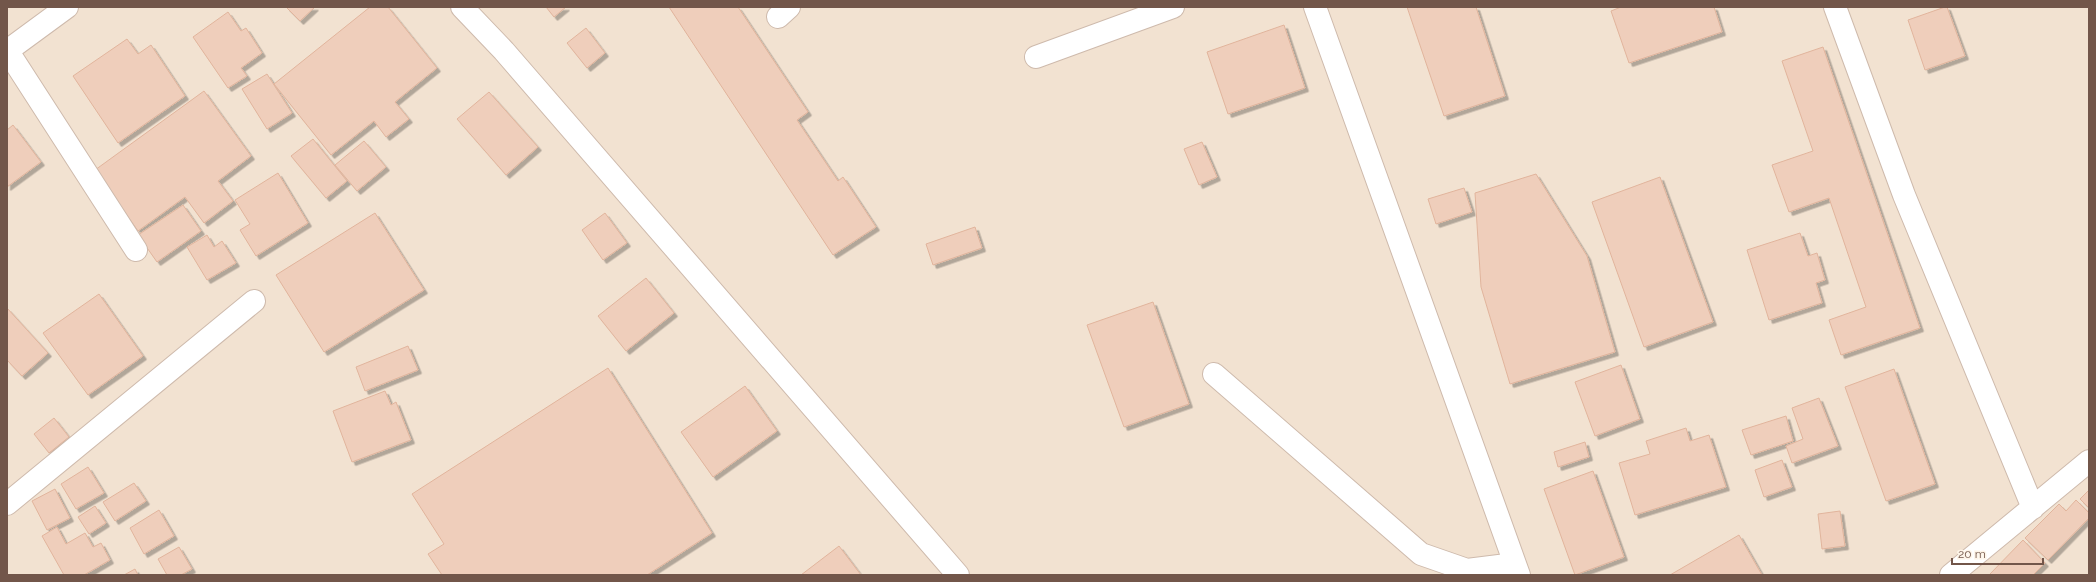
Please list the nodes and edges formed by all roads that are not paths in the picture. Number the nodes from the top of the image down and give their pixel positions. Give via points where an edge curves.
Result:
1 (67, 7) edge
2 (462, 7) edge
3 (1173, 7) edge
4 (1315, 7) edge
5 (1835, 7) edge
6 (7, 50) edge
7 (1036, 57) dead end
8 (136, 250) dead end
9 (254, 301) dead end
10 (1214, 374) dead end
11 (2089, 461) edge
12 (7, 504) edge
13 (2033, 508) junction
14 (1517, 570) edge
15 (958, 575) edge
16 (1951, 575) edge

1 - 6 street
2 - 15 street via 509,57
3 - 7 street
4 - 14 street
5 - 13 street via 1904,195
6 - 8 street
9 - 12 street
10 - 14 street via 1421,554 1467,570
11 - 13 street
13 - 16 street

